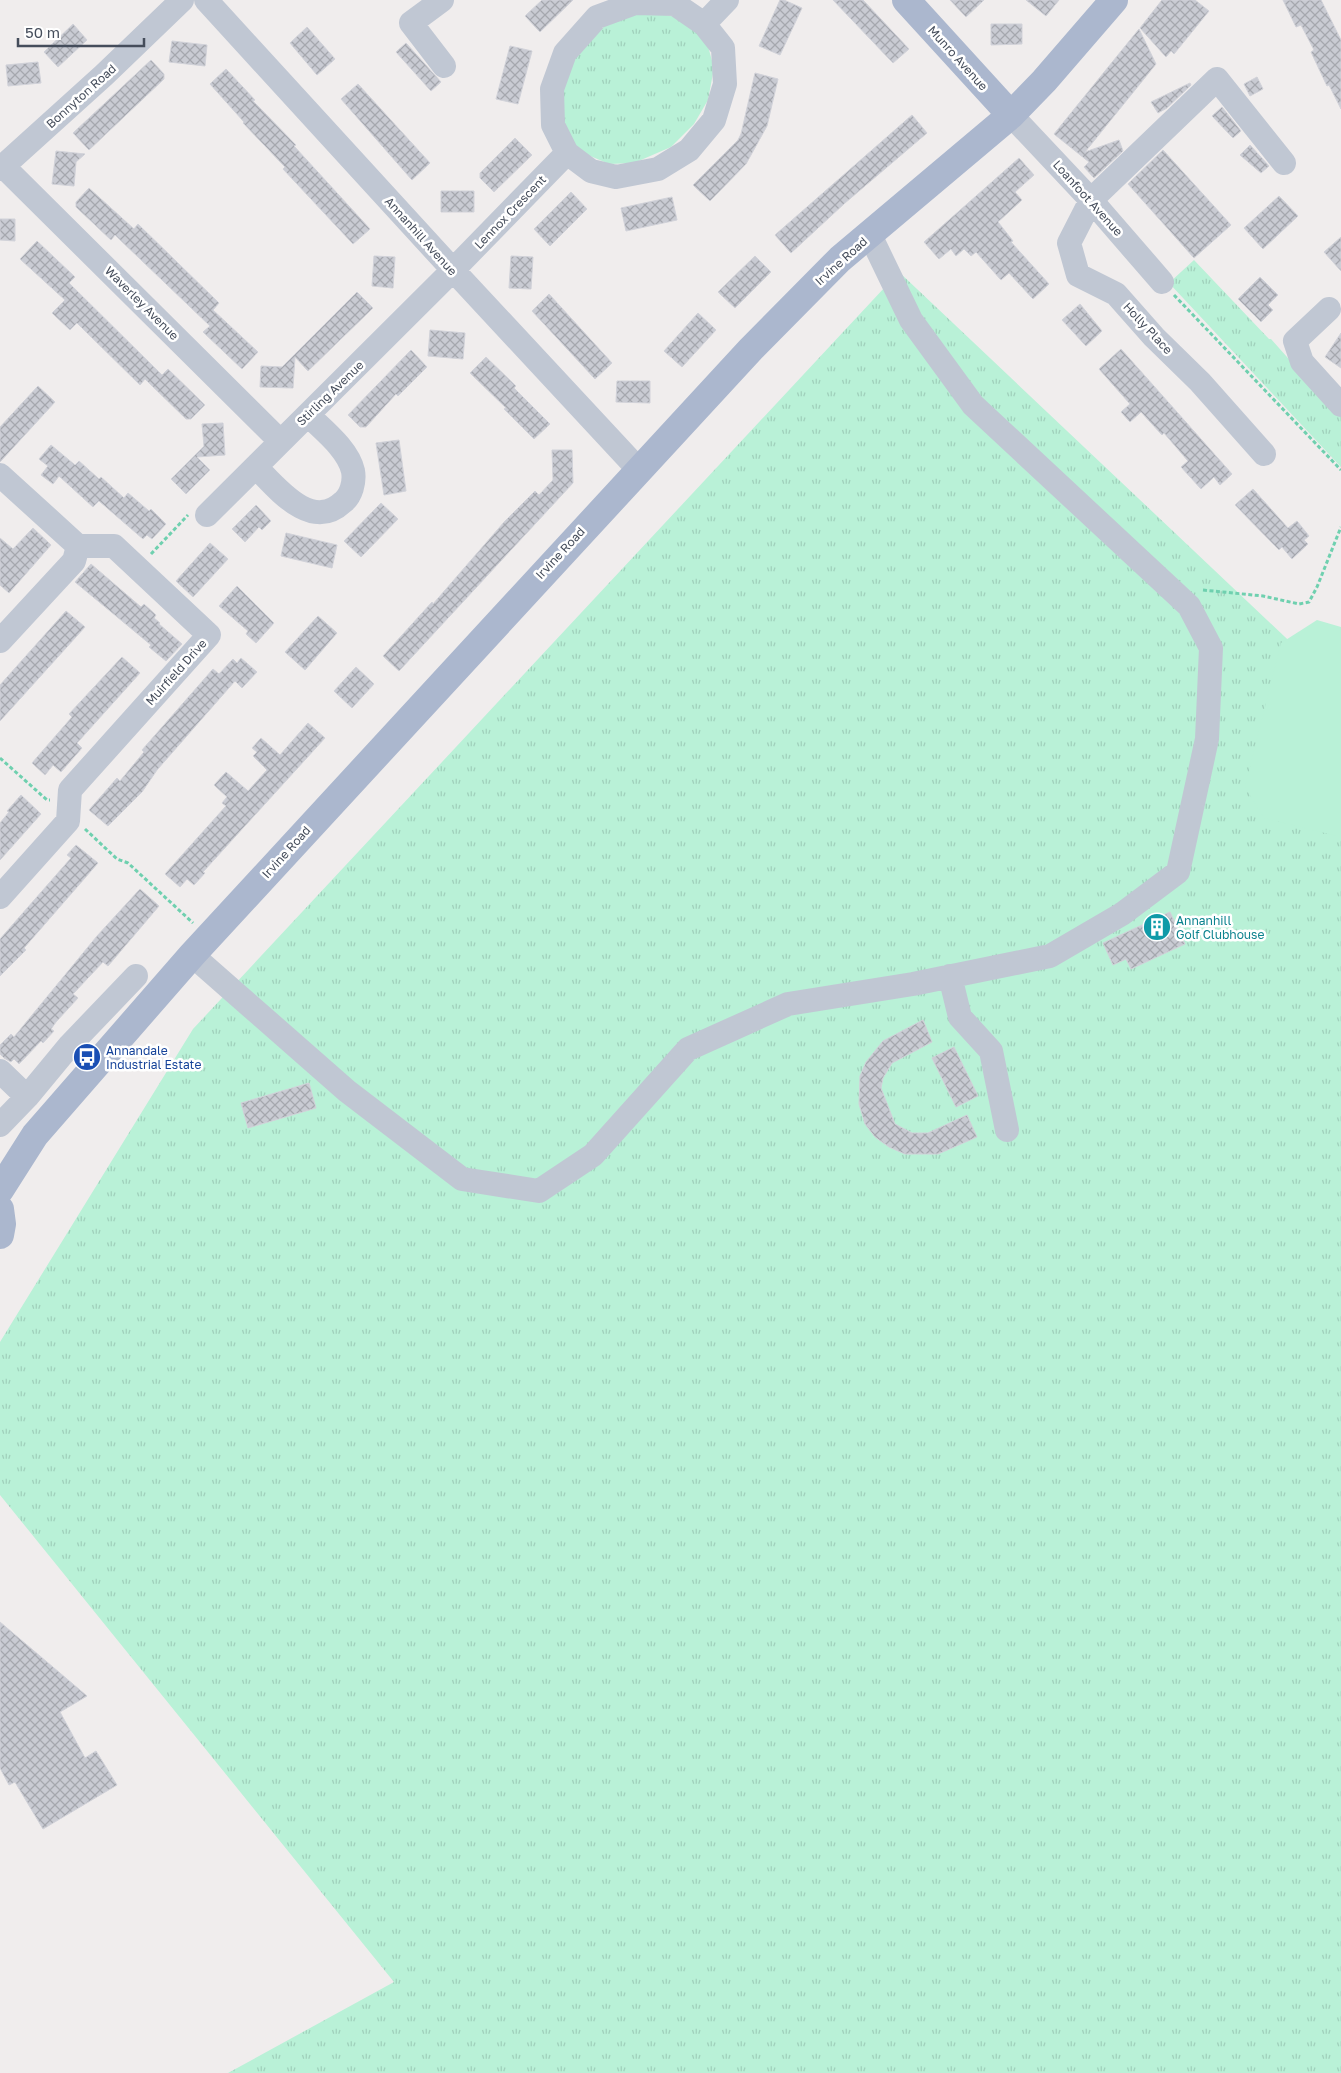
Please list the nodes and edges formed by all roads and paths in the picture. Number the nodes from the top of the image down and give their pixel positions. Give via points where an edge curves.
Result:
1 (182, 0) edge
2 (206, 0) edge
3 (442, 0) edge
4 (727, 0) edge
5 (906, 0) edge
6 (1114, 0) edge
7 (704, 24) junction
8 (444, 66) dead end
9 (1011, 115) junction
10 (567, 153) junction
11 (1284, 163) dead end
12 (1, 168) edge
13 (1091, 200) junction
14 (870, 235) junction
15 (453, 270) junction
16 (1162, 282) joint
17 (1330, 309) dead end
18 (1341, 405) edge
19 (308, 415) junction
20 (280, 441) junction
21 (1264, 454) dead end
22 (256, 467) junction
23 (638, 469) junction
24 (1341, 470) edge
25 (0, 475) edge
26 (207, 515) joint
27 (1341, 527) edge
28 (78, 546) junction
29 (138, 568) junction
30 (1170, 588) junction
31 (0, 641) edge
32 (0, 758) edge
33 (68, 811) junction
34 (0, 897) edge
35 (200, 946) junction
36 (136, 976) dead end
37 (950, 976) junction
38 (0, 1071) edge
39 (27, 1097) junction
40 (0, 1125) edge
41 (1007, 1130) dead end
42 (35, 1135) junction
43 (0, 1159) edge
44 (0, 1190) edge
45 (0, 1209) edge
46 (0, 1235) edge

1 - 12 street, Bonnyton Road
2 - 15 street, Annanhill Avenue
3 - 8 street via 410,23
4 - 7 street
5 - 9 main road, Munro Avenue
6 - 9 main road, Irvine Road via 1044,82
7 - 10 street via 675,4 635,3 597,17 565,53 552,89 553,125
7 - 10 street via 723,48 725,84 714,120 689,150 658,169 616,177 591,171
9 - 13 street, Loanfoot Avenue
9 - 14 main road, Irvine Road
10 - 15 street, Lennox Crescent
11 - 13 street, Holly Place via 1217,79
12 - 20 street, Waverley Avenue
13 - 16 street, Loanfoot Avenue
13 - 21 street, Holly Place via 1068,243 1078,275 1116,294
14 - 23 main road, Irvine Road via 840,259 751,348
14 - 30 street via 911,320 973,405
15 - 19 street, Stirling Avenue
15 - 23 street, Annanhill Avenue
16 - 24 path
17 - 18 street via 1295,342 1302,362
19 - 20 street, Stirling Avenue
19 - 22 street via 345,453 353,472 349,497 326,512 310,511 290,501
20 - 22 street, Stirling Avenue
22 - 26 street, Stirling Avenue
23 - 35 main road, Irvine Road
25 - 28 street
26 - 29 path via 195,508
27 - 30 path via 1309,602 1299,604 1263,596
28 - 29 street, Muirfield Drive via 114,546
28 - 31 street via 74,562
29 - 33 street, Muirfield Drive via 209,635 70,790
30 - 37 street via 1189,606 1211,648 1207,739 1178,872 1122,914 1050,956
32 - 33 path via 47,800
33 - 34 street, Muirfield Drive
33 - 35 path via 117,859 128,863
35 - 37 street via 347,1091 462,1179 539,1191 593,1154 688,1050 788,1004
35 - 42 main road, Irvine Road
36 - 39 street via 70,1045
37 - 41 street via 960,1017 991,1051
38 - 39 street
39 - 40 street
42 - 43 main road
42 - 44 main road
45 - 46 main road

